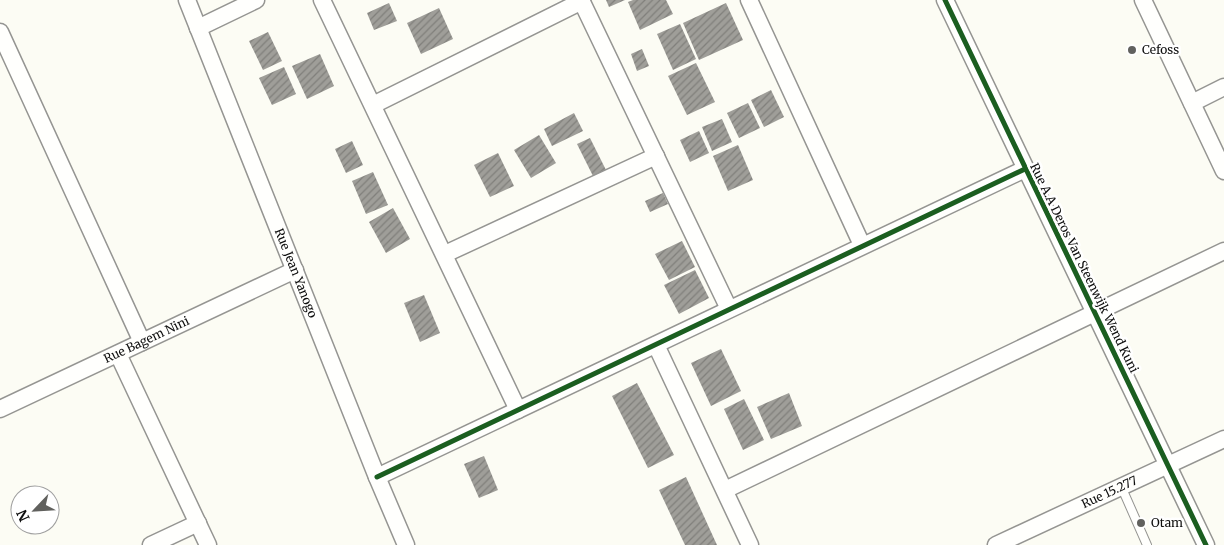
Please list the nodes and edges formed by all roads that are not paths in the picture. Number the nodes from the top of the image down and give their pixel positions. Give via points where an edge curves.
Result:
1 (187, 0) edge
2 (256, 0) edge
3 (322, 0) edge
4 (749, 0) edge
5 (945, 0) edge
6 (1144, 0) edge
7 (581, 1) edge
8 (198, 28) junction
9 (0, 32) edge
10 (1224, 88) edge
11 (1192, 103) junction
12 (373, 105) junction
13 (656, 156) junction
14 (1024, 169) junction
15 (1224, 171) edge
16 (862, 245) junction
17 (1224, 251) edge
18 (445, 254) junction
19 (295, 270) junction
20 (729, 309) junction
21 (1095, 313) junction
22 (142, 342) junction
23 (656, 345) junction
24 (118, 354) junction
25 (1, 405) edge
26 (518, 410) junction
27 (1224, 439) edge
28 (1167, 464) junction
29 (377, 477) junction
30 (1121, 486) junction
31 (725, 490) junction
32 (198, 523) junction
33 (151, 545) edge
34 (208, 545) edge
35 (406, 545) edge
36 (750, 545) edge
37 (996, 545) edge
38 (1147, 545) edge
39 (1206, 545) edge

1 - 8 street, Rue Jean Yanogo
2 - 8 street
3 - 12 street
4 - 16 street
5 - 14 street, Rue A.A Deros Van Steenwijk Wend Kuni
6 - 11 street
7 - 12 street
7 - 13 street
8 - 19 street, Rue Jean Yanogo
9 - 22 street
10 - 11 street
11 - 15 street
12 - 18 street
13 - 18 street
13 - 20 street
14 - 16 street
14 - 21 street, Rue A.A Deros Van Steenwijk Wend Kuni
16 - 20 street
17 - 21 street
18 - 26 street
19 - 22 street, Rue Bagem Nini
19 - 29 street, Rue Jean Yanogo
20 - 23 street
21 - 28 street, Rue A.A Deros Van Steenwijk Wend Kuni
21 - 31 street
22 - 24 street, Rue Bagem Nini
23 - 26 street
23 - 31 street
24 - 25 street, Rue Bagem Nini
24 - 32 street
26 - 29 street
27 - 28 street, Rue 15.277
28 - 30 street, Rue 15.277
28 - 39 street, Rue A.A Deros Van Steenwijk Wend Kuni
29 - 35 street, Rue Jean Yanogo
30 - 37 street, Rue 15.277
30 - 38 lane
31 - 36 street
32 - 33 street
32 - 34 street

